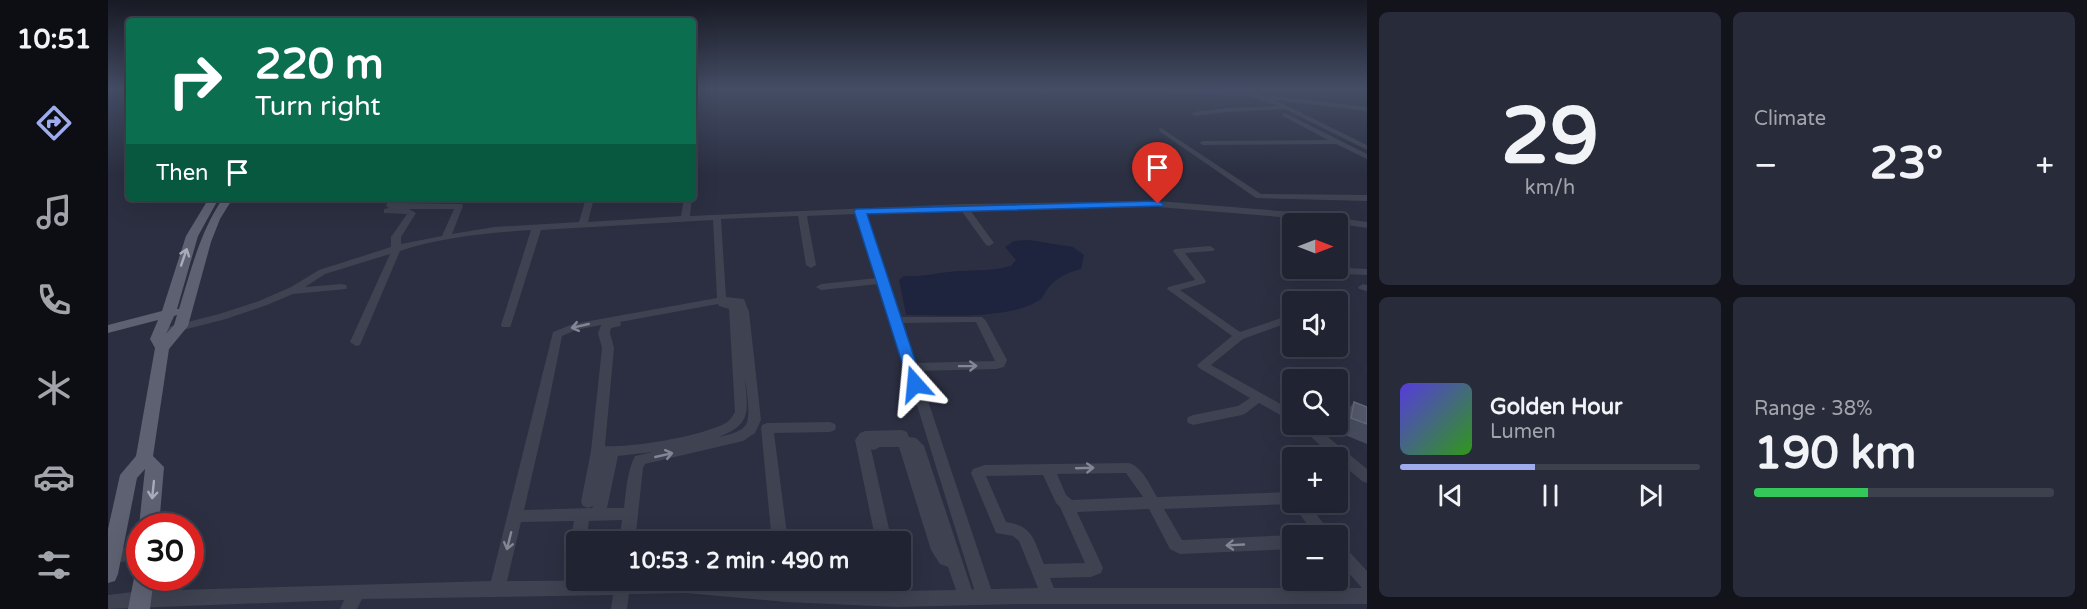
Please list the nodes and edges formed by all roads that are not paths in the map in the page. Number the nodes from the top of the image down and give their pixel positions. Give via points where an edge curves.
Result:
1 (1288, 116) edge
2 (1304, 116) edge
3 (1161, 130) dead end
4 (1338, 142) junction
5 (1203, 143) dead end
6 (1367, 148) edge
7 (1367, 157) edge
8 (1259, 196) junction
9 (1367, 198) edge
10 (212, 201) edge
11 (226, 201) edge
12 (392, 201) edge
13 (589, 201) edge
14 (688, 201) edge
15 (449, 202) edge
16 (963, 207) junction
17 (387, 211) dead end
18 (860, 211) junction
19 (1245, 211) junction
20 (802, 213) junction
21 (717, 217) junction
22 (685, 218) junction
23 (583, 224) junction
24 (1367, 225) edge
25 (537, 227) junction
26 (446, 238) junction
27 (989, 243) dead end
28 (1210, 249) dead end
29 (396, 250) junction
30 (811, 265) dead end
31 (1348, 271) edge
32 (1367, 272) edge
33 (881, 281) junction
34 (342, 287) dead end
35 (821, 287) dead end
36 (287, 292) junction
37 (721, 296) dead end
38 (185, 316) junction
39 (894, 320) junction
40 (1282, 321) edge
41 (506, 325) dead end
42 (164, 328) junction
43 (108, 329) edge
44 (108, 334) edge
45 (1239, 336) junction
46 (356, 342) dead end
47 (909, 366) junction
48 (1259, 397) junction
49 (1282, 411) edge
50 (1193, 420) dead end
51 (830, 427) dead end
52 (1316, 435) edge
53 (906, 442) junction
54 (874, 445) dead end
55 (605, 452) junction
56 (144, 459) junction
57 (1049, 470) junction
58 (1367, 477) edge
59 (1282, 498) edge
60 (1151, 502) junction
61 (1066, 504) junction
62 (585, 508) junction
63 (150, 513) edge
64 (1307, 513) edge
65 (630, 514) junction
66 (598, 515) junction
67 (516, 516) junction
68 (1317, 525) edge
69 (580, 531) edge
70 (628, 531) edge
71 (779, 531) edge
72 (882, 531) edge
73 (1282, 542) edge
74 (126, 556) edge
75 (1348, 561) edge
76 (109, 563) edge
77 (1039, 571) junction
78 (1367, 583) edge
79 (566, 586) edge
80 (497, 589) junction
81 (621, 591) edge
82 (826, 591) edge
83 (896, 591) edge
84 (357, 593) junction
85 (1049, 596) junction
86 (1367, 596) edge
87 (966, 597) junction
88 (985, 597) junction
89 (898, 598) junction
90 (108, 603) edge
91 (140, 604) edge
92 (348, 609) edge
93 (619, 609) edge

1 - 4 street
2 - 6 street
3 - 8 street
4 - 5 street
4 - 7 street
8 - 9 street
8 - 19 street via 1248,201
42 -> 10 main road via 197,220
11 - 38 main road via 205,242
12 - 15 street via 390,206
13 - 23 street
14 - 22 street
15 - 26 street via 459,206
16 - 18 street
16 - 19 street via 1158,204
16 - 27 street
17 - 29 street via 412,213 396,237
18 - 20 street
18 - 33 street
19 - 24 street
20 - 21 street
20 - 30 street
21 - 22 street
21 - 37 street
22 - 23 street
23 - 25 street
25 - 26 street
25 - 41 street
26 - 29 street
28 - 45 street via 1178,251 1201,281 1172,289
29 - 36 street via 322,272
29 - 46 street
31 - 32 street
33 - 35 street
33 - 39 street
34 - 36 street
36 - 38 street via 222,317
38 - 42 main road
38 - 42 main road
39 - 47 street
47 -> 39 street via 996,365 1001,360 978,319
40 - 45 street
42 - 43 main road
42 - 44 main road
42 - 56 main road
45 - 48 street via 1203,365
47 - 88 street
48 - 49 street
48 - 50 street via 1242,410
51 - 71 street via 767,428
52 - 58 street
53 - 54 street
53 - 72 street via 902,435 866,436 862,440
53 - 87 street via 917,446
55 - 55 street via 700,437 737,420 741,412 734,307 722,304 606,326
55 - 62 street
55 - 66 street
56 -> 63 main road via 155,467
56 - 76 main road via 129,475
57 -> 60 street via 1126,467
57 - 61 street
57 - 77 street via 978,473 1001,528 1022,533
59 - 60 street
60 - 61 street
73 -> 60 street via 1180,547
61 - 77 street via 1095,568
62 - 66 street
62 - 67 street
62 - 69 street
64 - 68 street
65 - 66 street
65 -> 67 street via 640,460 738,437 750,430 755,420 740,301 730,299 573,327 557,334
65 - 70 street
67 -> 80 street
74 - 76 street
75 - 78 street
77 - 85 street
79 - 80 street
80 - 84 street
81 - 93 street
82 - 89 street
83 - 89 street
84 - 91 street
84 - 92 street
85 - 86 street
85 - 88 street
87 - 88 street
87 - 89 street
90 - 91 street

